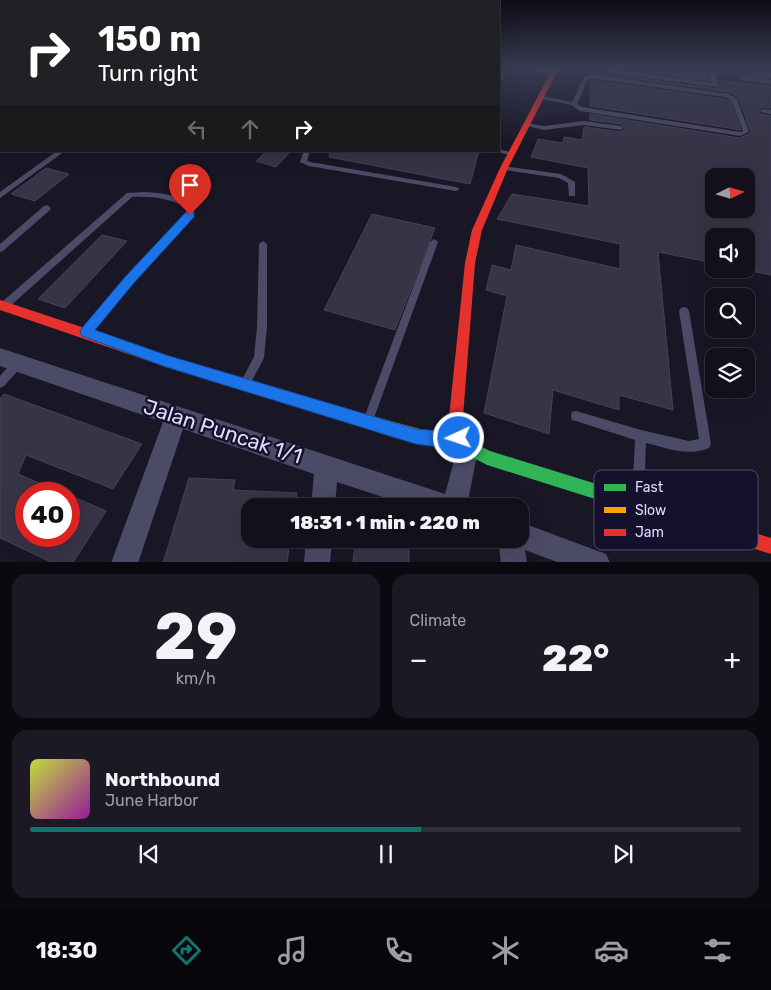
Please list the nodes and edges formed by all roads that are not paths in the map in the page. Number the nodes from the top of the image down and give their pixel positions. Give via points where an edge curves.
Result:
1 (543, 94) edge
2 (579, 94) edge
3 (722, 94) edge
4 (541, 98) junction
5 (574, 104) junction
6 (763, 111) dead end
7 (771, 112) edge
8 (527, 124) junction
9 (621, 128) dead end
10 (500, 151) edge
11 (61, 152) edge
12 (307, 152) edge
13 (512, 154) junction
14 (504, 168) junction
15 (456, 189) dead end
16 (572, 194) dead end
17 (0, 196) edge
18 (48, 208) dead end
19 (434, 242) dead end
20 (263, 244) dead end
21 (0, 249) edge
22 (2, 306) edge
23 (684, 311) dead end
24 (86, 332) junction
25 (9, 360) edge
26 (0, 382) edge
27 (244, 385) junction
28 (176, 416) junction
29 (576, 416) dead end
30 (368, 422) junction
31 (640, 436) junction
32 (463, 444) junction
33 (328, 466) junction
34 (639, 470) edge
35 (594, 491) edge
36 (324, 498) edge
37 (422, 498) edge
38 (457, 498) edge
39 (529, 538) edge
40 (758, 542) edge
41 (771, 546) edge
42 (318, 548) edge
43 (512, 548) edge
44 (124, 562) edge
45 (317, 562) edge
46 (514, 562) edge
47 (597, 562) edge

1 - 4 street
2 - 5 lane
3 - 5 lane via 734,100 746,132 740,134 588,111
4 - 5 lane
4 - 8 street
6 - 7 lane
8 - 9 lane via 544,128 584,123
8 - 13 street
10 - 13 lane
11 - 17 lane
12 - 15 lane via 303,162 309,164
13 - 14 street
14 - 16 lane via 561,176 571,182
14 - 32 street via 477,230 470,263 456,417
18 - 21 lane
19 - 30 lane
20 - 27 lane via 259,358
22 - 24 street
22 - 24 lane via 130,195 143,194 191,207 190,215 183,224 129,280
23 - 31 lane via 706,444 689,447
24 - 27 street
25 - 26 lane
25 - 28 street, Jalan Puncak 1/1
27 - 30 street
28 - 33 street, Jalan Puncak 1/1
28 - 44 street
29 - 31 lane
30 - 32 street via 416,436
31 - 34 lane
32 - 35 street via 487,458
32 - 38 street
33 - 36 street
33 - 37 street, Jalan Puncak 1/1
39 - 47 street
40 - 41 street
42 - 45 street
43 - 46 street

